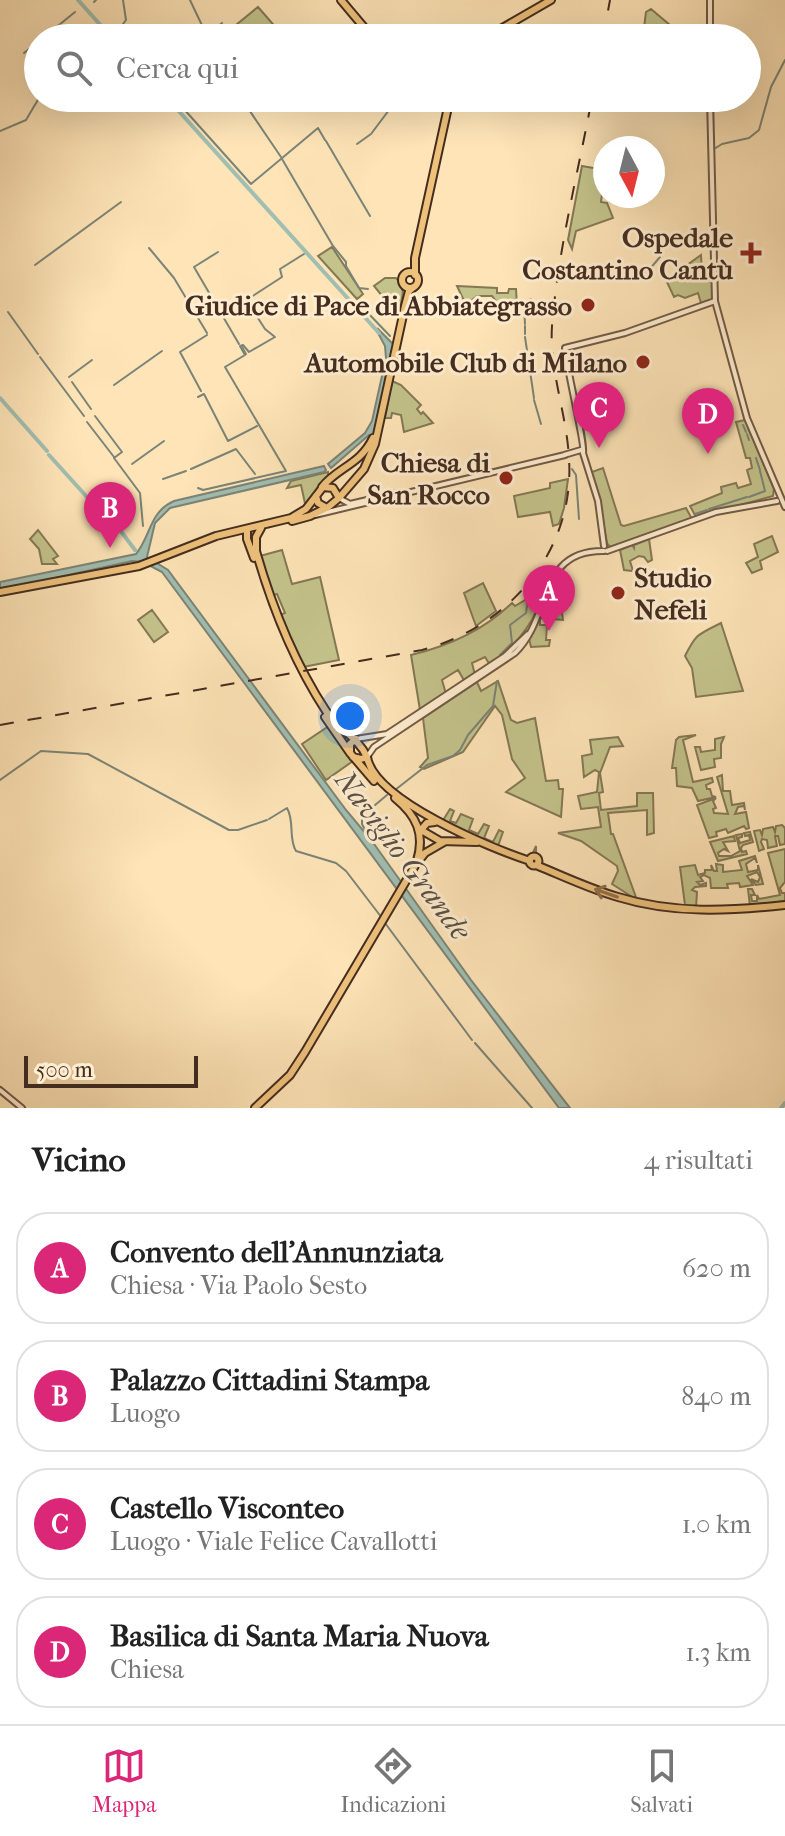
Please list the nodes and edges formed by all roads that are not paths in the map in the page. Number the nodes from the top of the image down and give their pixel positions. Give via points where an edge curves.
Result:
1 (341, 0) edge
2 (551, 0) edge
3 (710, 0) edge
4 (361, 24) edge
5 (509, 24) edge
6 (710, 24) edge
7 (447, 112) edge
8 (710, 112) edge
9 (412, 274) junction
10 (403, 284) junction
11 (414, 287) junction
12 (716, 303) junction
13 (405, 306) junction
14 (380, 419) junction
15 (581, 448) junction
16 (322, 487) junction
17 (316, 496) junction
18 (391, 496) junction
19 (339, 498) junction
20 (779, 500) edge
21 (327, 508) junction
22 (338, 510) junction
23 (310, 516) junction
24 (261, 528) junction
25 (249, 530) junction
26 (233, 535) junction
27 (210, 539) junction
28 (248, 544) junction
29 (606, 548) junction
30 (0, 592) edge
31 (533, 625) junction
32 (356, 739) junction
33 (352, 755) junction
34 (367, 757) junction
35 (439, 822) junction
36 (421, 830) junction
37 (444, 842) junction
38 (488, 845) junction
39 (416, 864) junction
40 (785, 905) edge
41 (0, 1090) edge
42 (22, 1108) edge
43 (255, 1108) edge

1 - 4 main road
2 - 5 main road
3 - 6 street
7 - 9 main road
8 - 12 street
9 - 10 main road via 402,278
9 - 11 main road
10 - 11 main road
10 - 13 main road
11 - 13 main road
12 - 15 street via 565,348
12 - 20 street via 741,400
13 - 14 main road
14 - 16 main road via 361,456
14 - 19 main road via 369,460
15 - 18 street
15 - 29 street
16 - 17 main road
16 - 19 main road via 333,488
17 - 21 main road
17 - 25 main road via 295,516
18 - 19 street via 350,504
18 - 22 street
19 - 21 main road
20 - 29 street via 713,513
21 - 22 street
21 - 23 main road
22 - 23 street
23 - 24 main road
24 - 25 main road
24 - 32 main road via 256,551 296,660 329,716
25 - 26 main road
25 - 27 main road
25 - 28 main road
26 - 27 main road
26 - 28 main road
27 - 30 main road via 139,566
28 - 33 main road via 304,684
29 - 31 street via 560,565
31 - 32 street via 505,656 387,734
31 - 34 street via 525,643 507,660 374,747
32 - 33 main road via 350,744
32 - 34 main road
33 - 34 main road
33 - 36 main road via 404,805
34 - 35 main road via 374,776
35 - 36 main road
35 - 37 main road via 446,832
35 - 38 main road
36 - 37 main road
36 - 39 main road
37 - 38 main road
37 - 39 main road
40 -> 38 main road via 721,911 619,898
39 - 43 main road via 290,1075
41 - 42 street

